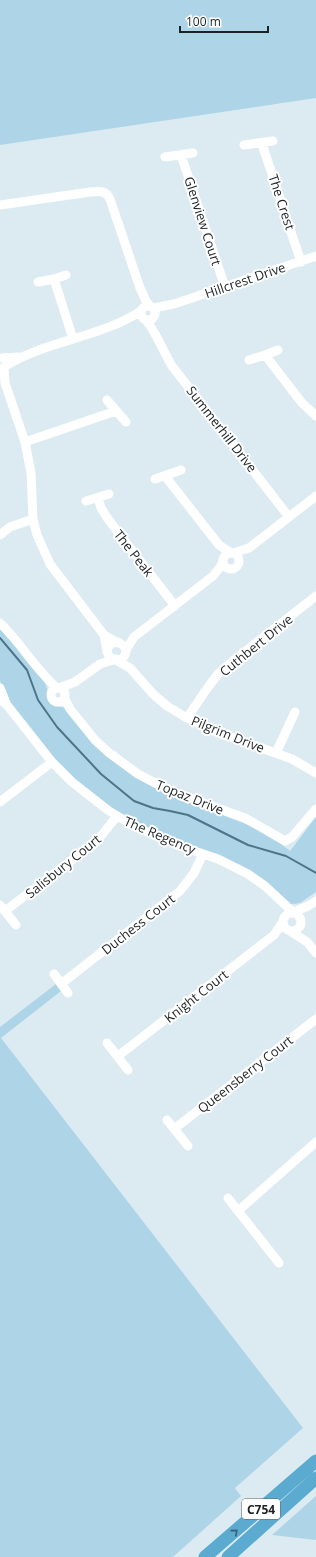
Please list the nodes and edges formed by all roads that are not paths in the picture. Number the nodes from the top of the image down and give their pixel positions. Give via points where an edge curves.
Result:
1 (273, 141) dead end
2 (262, 144) junction
3 (244, 145) dead end
4 (193, 153) dead end
5 (181, 155) junction
6 (165, 157) dead end
7 (0, 205) edge
8 (316, 256) edge
9 (301, 262) junction
10 (66, 275) dead end
11 (54, 279) junction
12 (38, 282) dead end
13 (225, 287) junction
14 (148, 313) junction
15 (73, 339) junction
16 (278, 350) dead end
17 (264, 355) junction
18 (249, 360) dead end
19 (2, 366) edge
20 (107, 400) dead end
21 (116, 411) junction
22 (316, 416) edge
23 (126, 422) dead end
24 (25, 442) junction
25 (180, 470) dead end
26 (165, 476) junction
27 (155, 479) dead end
28 (109, 494) dead end
29 (316, 496) edge
30 (98, 498) junction
31 (86, 501) dead end
32 (289, 517) junction
33 (33, 520) junction
34 (0, 535) edge
35 (249, 548) junction
36 (228, 556) junction
37 (239, 561) junction
38 (230, 568) junction
39 (213, 576) junction
40 (316, 596) edge
41 (175, 606) junction
42 (0, 623) edge
43 (104, 634) junction
44 (134, 638) junction
45 (117, 642) junction
46 (126, 652) junction
47 (111, 655) junction
48 (130, 668) junction
49 (75, 682) junction
50 (0, 688) edge
51 (56, 690) junction
52 (63, 699) junction
53 (3, 702) edge
54 (295, 712) dead end
55 (187, 718) junction
56 (276, 753) junction
57 (52, 762) junction
58 (316, 773) edge
59 (0, 802) edge
60 (316, 809) edge
61 (117, 816) junction
62 (203, 854) junction
63 (276, 898) junction
64 (312, 904) edge
65 (3, 908) edge
66 (293, 912) junction
67 (282, 922) junction
68 (301, 922) junction
69 (16, 925) dead end
70 (290, 931) junction
71 (274, 935) junction
72 (307, 942) junction
73 (316, 953) edge
74 (54, 974) dead end
75 (62, 984) junction
76 (68, 993) dead end
77 (316, 1019) edge
78 (107, 1043) dead end
79 (118, 1056) junction
80 (128, 1070) dead end
81 (167, 1120) dead end
82 (174, 1129) junction
83 (316, 1142) edge
84 (188, 1146) dead end
85 (228, 1198) dead end
86 (238, 1211) junction
87 (279, 1264) dead end
88 (316, 1461) edge
89 (316, 1478) edge
90 (205, 1557) edge
91 (228, 1557) edge

1 - 2 street
2 - 3 street
2 - 9 street, The Crest
4 - 5 street
5 - 6 street
5 - 13 street, Glenview Court
7 - 14 street via 90,192 104,193 110,199
8 - 9 street, Hillcrest Drive
9 - 13 street, Hillcrest Drive
10 - 11 street
11 - 12 street
11 - 15 street
13 - 14 street, Hillcrest Drive
14 - 15 street, Hillcrest Drive
14 - 32 street, Summerhill Drive via 163,352 172,366
15 - 19 street, Hillcrest Drive
16 - 17 street
17 - 18 street
17 - 22 street via 302,403
19 - 24 street
20 - 21 street
21 - 23 street
21 - 24 street
24 - 33 street via 31,473
25 - 26 street
26 - 27 street
26 - 36 street
28 - 30 street
29 - 32 street
30 - 31 street
30 - 41 street, The Peak via 108,519
32 - 35 street
33 - 34 street via 10,527
33 - 43 street via 37,536 50,564
35 - 36 street
35 - 37 street
36 - 37 street via 237,555
36 - 38 street via 226,566
36 - 39 street
37 - 38 street via 235,568
38 - 39 street
39 - 41 street
40 - 55 street, Cuthbert Drive via 218,674
41 - 44 street
42 - 51 street
43 - 45 street
43 - 47 street
44 - 45 street
44 - 46 street
45 - 46 street via 123,644
45 - 47 street via 110,644
46 - 47 street via 124,658
46 - 48 street, Pilgrim Drive
47 - 48 street, Pilgrim Drive
47 - 49 street
48 - 55 street, Pilgrim Drive via 153,694
49 - 51 street
49 - 52 street
50 - 53 street, The Regency
51 - 52 street via 65,692
51 - 52 street via 52,699
52 - 60 street, Topaz Drive via 90,734 108,752 146,779 170,792 245,818 288,841
53 - 57 street, The Regency
54 - 56 street
55 - 56 street, Pilgrim Drive
56 - 58 street, Pilgrim Drive
57 - 59 street
57 - 61 street, The Regency via 77,786
61 - 62 street, The Regency via 155,836
61 - 65 street, Salisbury Court via 97,841
62 - 63 street, The Regency via 248,874
62 - 75 street, Duchess Court via 194,873 180,891
63 - 66 street, The Regency
63 - 67 street
64 - 66 street
64 - 68 street
65 - 69 street, Salisbury Court
66 - 67 street via 284,915
66 - 68 street via 299,916
67 - 70 street via 284,928
67 - 71 street, Knight Court
68 - 70 street via 296,930
68 - 72 street
70 - 71 street, Knight Court
70 - 72 street
71 - 79 street, Knight Court
72 - 73 street
74 - 75 street
75 - 76 street
77 - 82 street, Queensberry Court
78 - 79 street
79 - 80 street
81 - 82 street
82 - 84 street
83 - 86 street
85 - 86 street
86 - 87 street
90 -> 88 highway, C754
89 - 91 highway, C754

